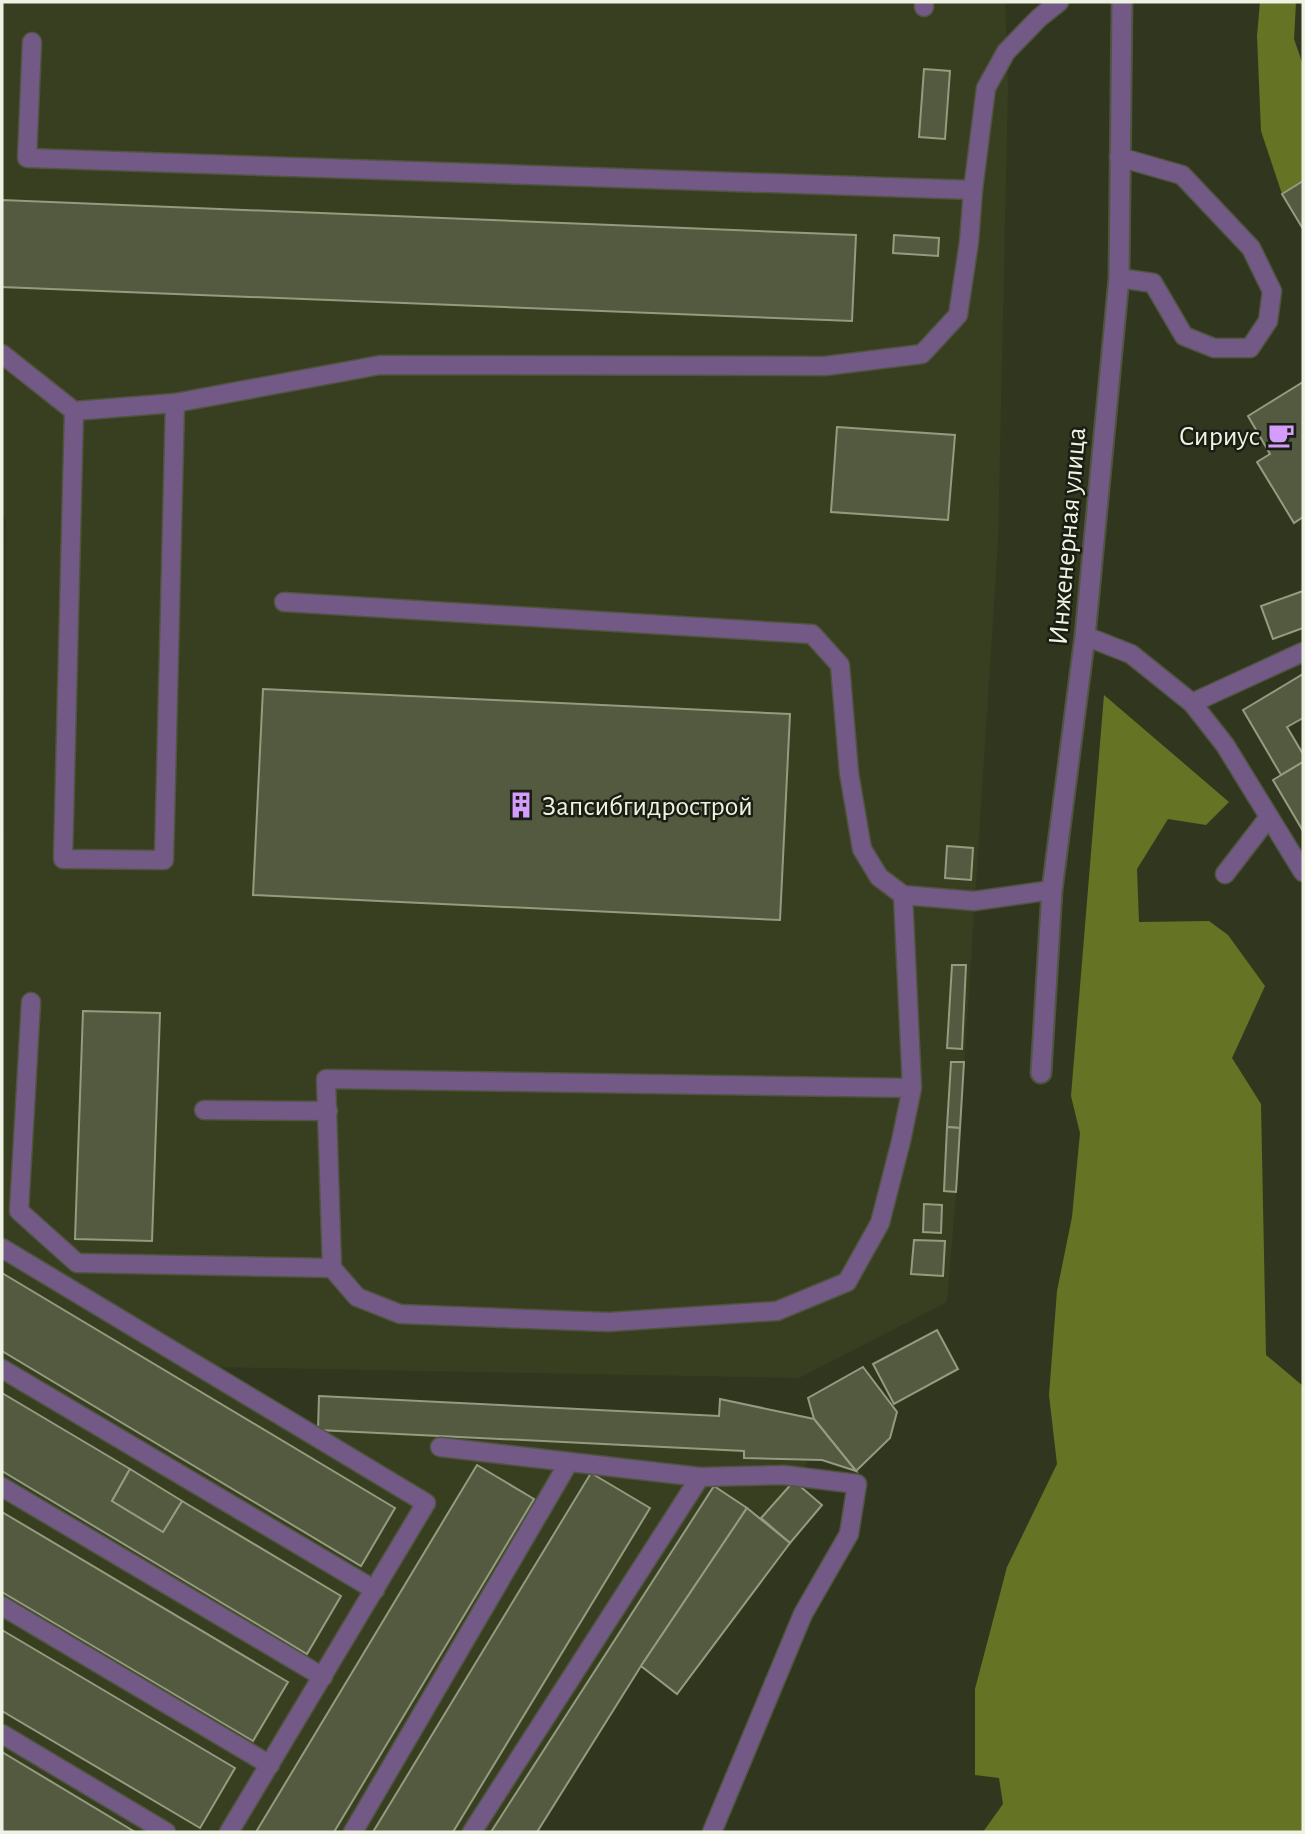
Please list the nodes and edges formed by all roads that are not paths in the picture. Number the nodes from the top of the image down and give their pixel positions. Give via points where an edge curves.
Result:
1 (1059, 2) edge
2 (1122, 2) edge
3 (32, 42) dead end
4 (1119, 157) junction
5 (973, 190) junction
6 (1119, 278) junction
7 (2, 354) edge
8 (175, 402) junction
9 (74, 411) junction
10 (284, 602) dead end
11 (1085, 636) junction
12 (1303, 652) edge
13 (1192, 703) junction
14 (1269, 817) junction
15 (1303, 872) edge
16 (1225, 874) dead end
17 (1052, 890) junction
18 (903, 895) junction
19 (31, 1002) dead end
20 (1041, 1073) dead end
21 (912, 1088) junction
22 (204, 1110) dead end
23 (328, 1111) junction
24 (2, 1248) edge
25 (332, 1268) junction
26 (2, 1369) edge
27 (440, 1447) dead end
28 (569, 1462) junction
29 (700, 1477) junction
30 (2, 1487) edge
31 (375, 1590) junction
32 (2, 1606) edge
33 (323, 1677) junction
34 (2, 1734) edge
35 (270, 1765) junction
36 (166, 1832) edge
37 (229, 1832) edge
38 (354, 1832) edge
39 (472, 1832) edge
40 (712, 1832) edge

1 - 5 lane via 1006,52 986,88
2 - 4 street, Инженерная улица
3 - 5 lane via 27,158
4 - 6 street, Инженерная улица
4 - 6 lane via 1182,175 1251,248 1272,291 1268,321 1250,348 1214,348 1184,336 1153,283
5 - 8 lane via 958,315 922,354 825,366 380,365
6 - 11 street, Инженерная улица
7 - 9 lane
8 - 9 lane
8 - 9 lane via 164,860 63,859
10 - 18 lane via 812,634 840,665 849,773 862,849 879,877
11 - 13 lane via 1131,654
11 - 17 street, Инженерная улица
12 - 13 lane
13 - 14 lane via 1225,745
14 - 15 lane
14 - 16 lane
17 - 18 lane via 974,901
17 - 20 street, Инженерная улица
18 - 21 lane
19 - 25 lane via 19,1211 77,1263
21 - 23 lane via 326,1079
21 - 25 lane via 880,1223 847,1282 777,1311 608,1322 400,1314 358,1297
22 - 23 lane
23 - 25 lane
24 - 31 lane via 426,1503
26 - 31 lane
27 - 28 lane
28 - 29 lane
28 - 38 lane
29 - 39 lane
29 - 40 lane via 784,1475 857,1485 849,1534 803,1614
30 - 33 lane
31 - 33 lane
32 - 35 lane
33 - 35 lane
34 - 36 lane
35 - 37 lane

